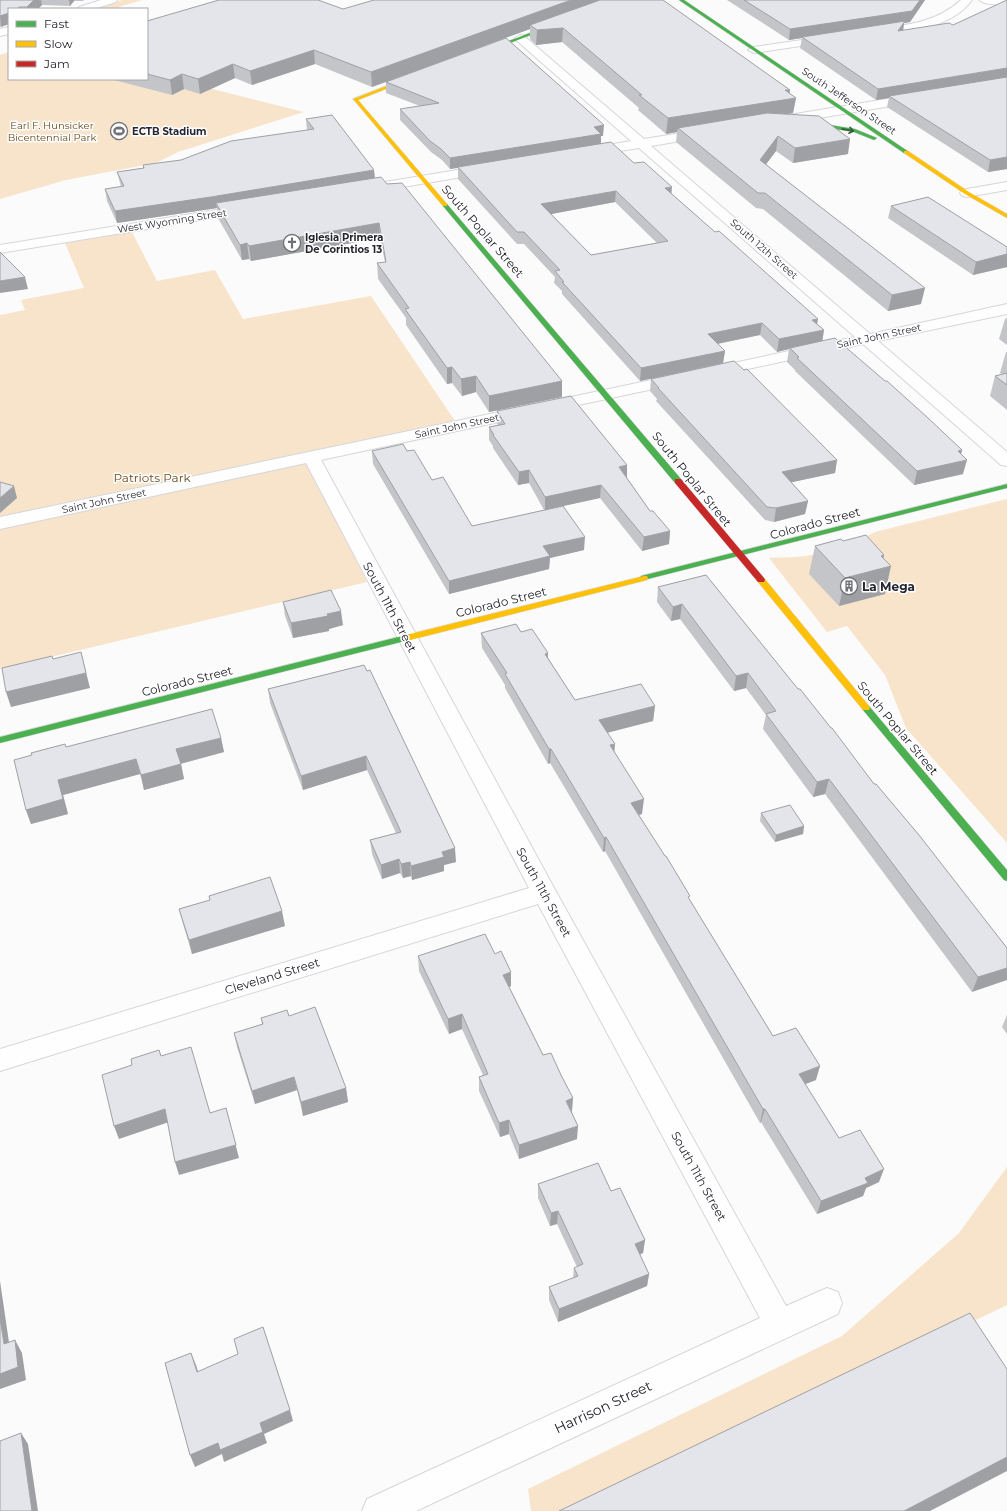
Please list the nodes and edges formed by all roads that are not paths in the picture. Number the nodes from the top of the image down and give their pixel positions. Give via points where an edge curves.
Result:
1 (112, 0) edge
2 (682, 0) edge
3 (967, 0) edge
4 (984, 0) edge
5 (1007, 3) edge
6 (86, 8) edge
7 (564, 22) edge
8 (861, 34) edge
9 (520, 38) junction
10 (838, 38) edge
11 (754, 50) junction
12 (475, 54) edge
13 (423, 74) edge
14 (930, 96) edge
15 (845, 110) junction
16 (774, 122) joint
17 (718, 131) edge
18 (642, 144) junction
19 (898, 147) junction
20 (573, 155) edge
21 (497, 167) edge
22 (423, 180) junction
23 (1007, 186) edge
24 (361, 190) edge
25 (967, 194) junction
26 (262, 206) edge
27 (1007, 216) edge
28 (2, 247) edge
29 (1007, 309) edge
30 (867, 339) junction
31 (606, 394) junction
32 (311, 457) junction
33 (1007, 461) edge
34 (1007, 486) edge
35 (0, 523) edge
36 (738, 555) junction
37 (407, 638) junction
38 (0, 740) edge
39 (1007, 877) edge
40 (544, 893) junction
41 (0, 1060) edge
42 (827, 1303) dead end
43 (780, 1325) junction
44 (379, 1511) edge

1 - 6 street
2 - 11 street, South Jefferson Street
3 - 8 street via 941,20
4 - 5 street
7 - 9 street
9 - 12 street
9 - 18 street, South 12th Street
10 - 11 street
11 - 15 street, South Jefferson Street
13 - 22 street, South Poplar Street via 355,99
14 - 15 street
15 - 16 street
15 - 19 street, South Jefferson Street
16 -> 19 street via 802,123 855,131
17 - 18 street
18 - 20 street
18 - 30 street, South 12th Street
19 - 25 street, South Jefferson Street
21 - 22 street
22 - 24 street
22 - 31 street, South Poplar Street
23 - 25 street
25 - 27 street, South Jefferson Street
26 - 28 street, West Wyoming Street
29 - 30 street, Saint John Street
30 - 31 street, Saint John Street
30 - 33 street, South 12th Street
31 - 32 street, Saint John Street
31 - 36 street, South Poplar Street
32 - 35 street, Saint John Street
32 - 37 street, South 11th Street
34 - 36 street, Colorado Street
36 - 37 street, Colorado Street
36 - 39 street, South Poplar Street
37 - 38 street, Colorado Street
37 - 40 street, South 11th Street
40 - 41 street, Cleveland Street
40 - 43 street, South 11th Street
42 - 43 street, Harrison Street
43 - 44 street, Harrison Street

